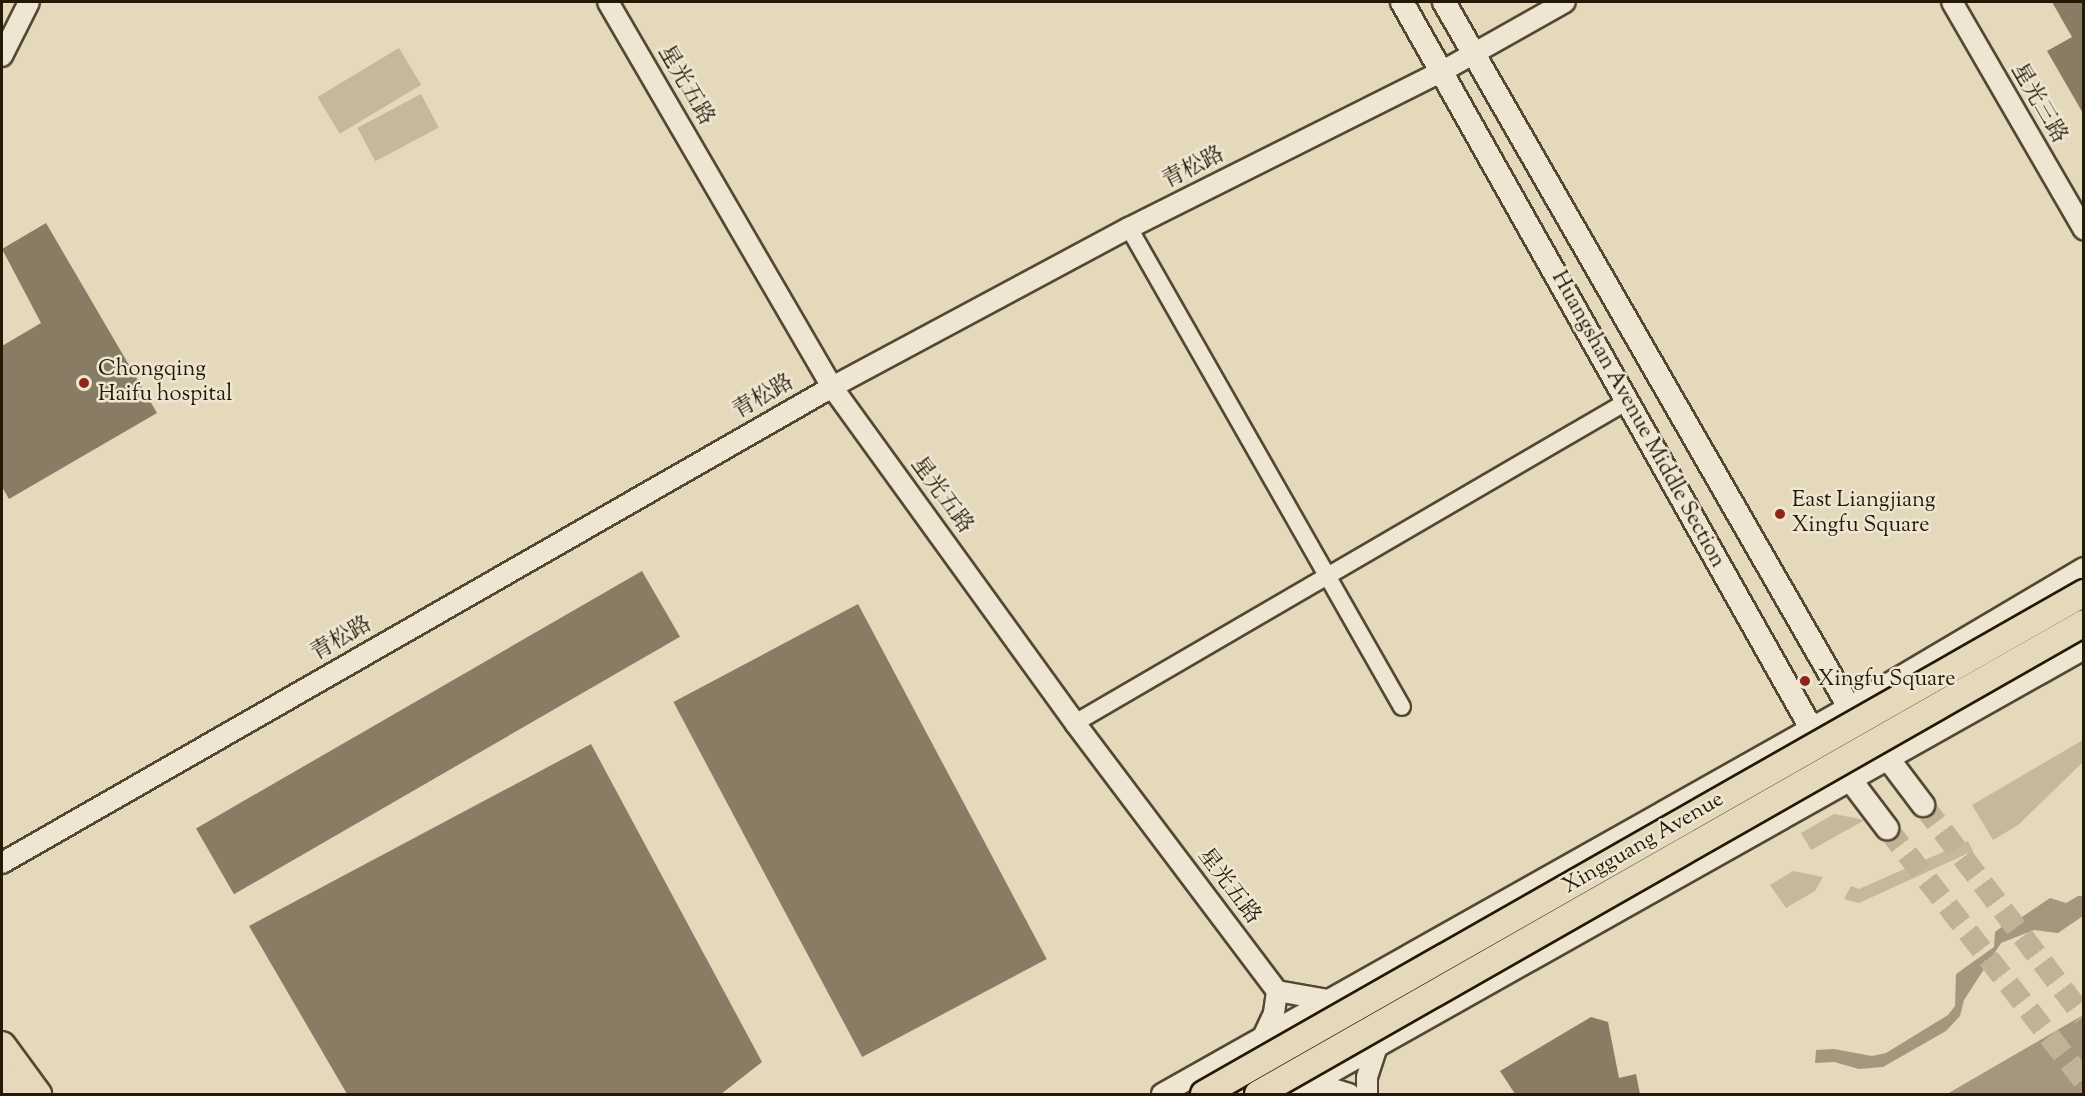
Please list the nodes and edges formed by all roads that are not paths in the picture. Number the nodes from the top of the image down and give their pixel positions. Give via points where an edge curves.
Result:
1 (29, 2) edge
2 (608, 2) edge
3 (1402, 2) edge
4 (1444, 2) edge
5 (1565, 2) edge
6 (1952, 2) edge
7 (1474, 54) junction
8 (2, 56) edge
9 (1441, 72) junction
10 (1128, 228) junction
11 (2084, 230) edge
12 (832, 387) junction
13 (1626, 402) junction
14 (2084, 568) edge
15 (1328, 574) junction
16 (2084, 593) edge
17 (2084, 623) edge
18 (2084, 649) edge
19 (1402, 707) dead end
20 (1849, 707) junction
21 (1075, 723) junction
22 (1811, 728) junction
23 (1889, 761) junction
24 (1852, 782) junction
25 (1923, 805) tunnel mouth
26 (1887, 828) tunnel mouth
27 (2, 863) edge
28 (1277, 991) junction
29 (1328, 1000) junction
30 (1263, 1037) junction
31 (2, 1045) edge
32 (1377, 1047) junction
33 (2, 1071) edge
34 (1313, 1083) junction
35 (15, 1095) edge
36 (38, 1095) edge
37 (1162, 1095) edge
38 (1204, 1095) edge
39 (1258, 1095) edge
40 (1293, 1095) edge
41 (1349, 1095) edge
42 (1367, 1095) edge

1 - 8 street
2 - 12 street, 星光五路
3 - 9 main road, Huangshan Avenue Middle Section
4 - 7 main road, Huangshan Avenue Middle Section
5 - 7 street, 青松路
6 - 11 street, 星光三路
7 - 9 street, 青松路
7 - 20 main road, Huangshan Avenue Middle Section
9 - 10 street, 青松路
9 - 13 main road, Huangshan Avenue Middle Section
10 - 12 street, 青松路
10 - 15 street
12 - 21 street, 星光五路
12 - 27 street, 青松路
13 - 15 street
13 - 22 main road, Huangshan Avenue Middle Section
14 - 20 street
15 - 19 street
15 - 21 street
16 - 38 main road, Xingguang Avenue, bridge
17 - 39 main road, Xingguang Avenue, bridge
18 - 23 street
20 - 22 street
20 - 23 main road, Huangshan Avenue Middle Section
21 - 28 street, 星光五路
22 - 24 main road, Huangshan Avenue Middle Section
22 - 29 street
23 - 24 street
23 - 25 main road, Huangshan Avenue Middle Section
24 - 26 main road, Huangshan Avenue Middle Section
24 - 32 street
28 - 29 street
28 - 30 street via 1274,1013
29 - 30 street
30 - 37 street
31 - 36 main road
32 - 34 street
32 - 42 street via 1367,1077
33 - 35 main road
34 - 40 street
34 - 41 street

